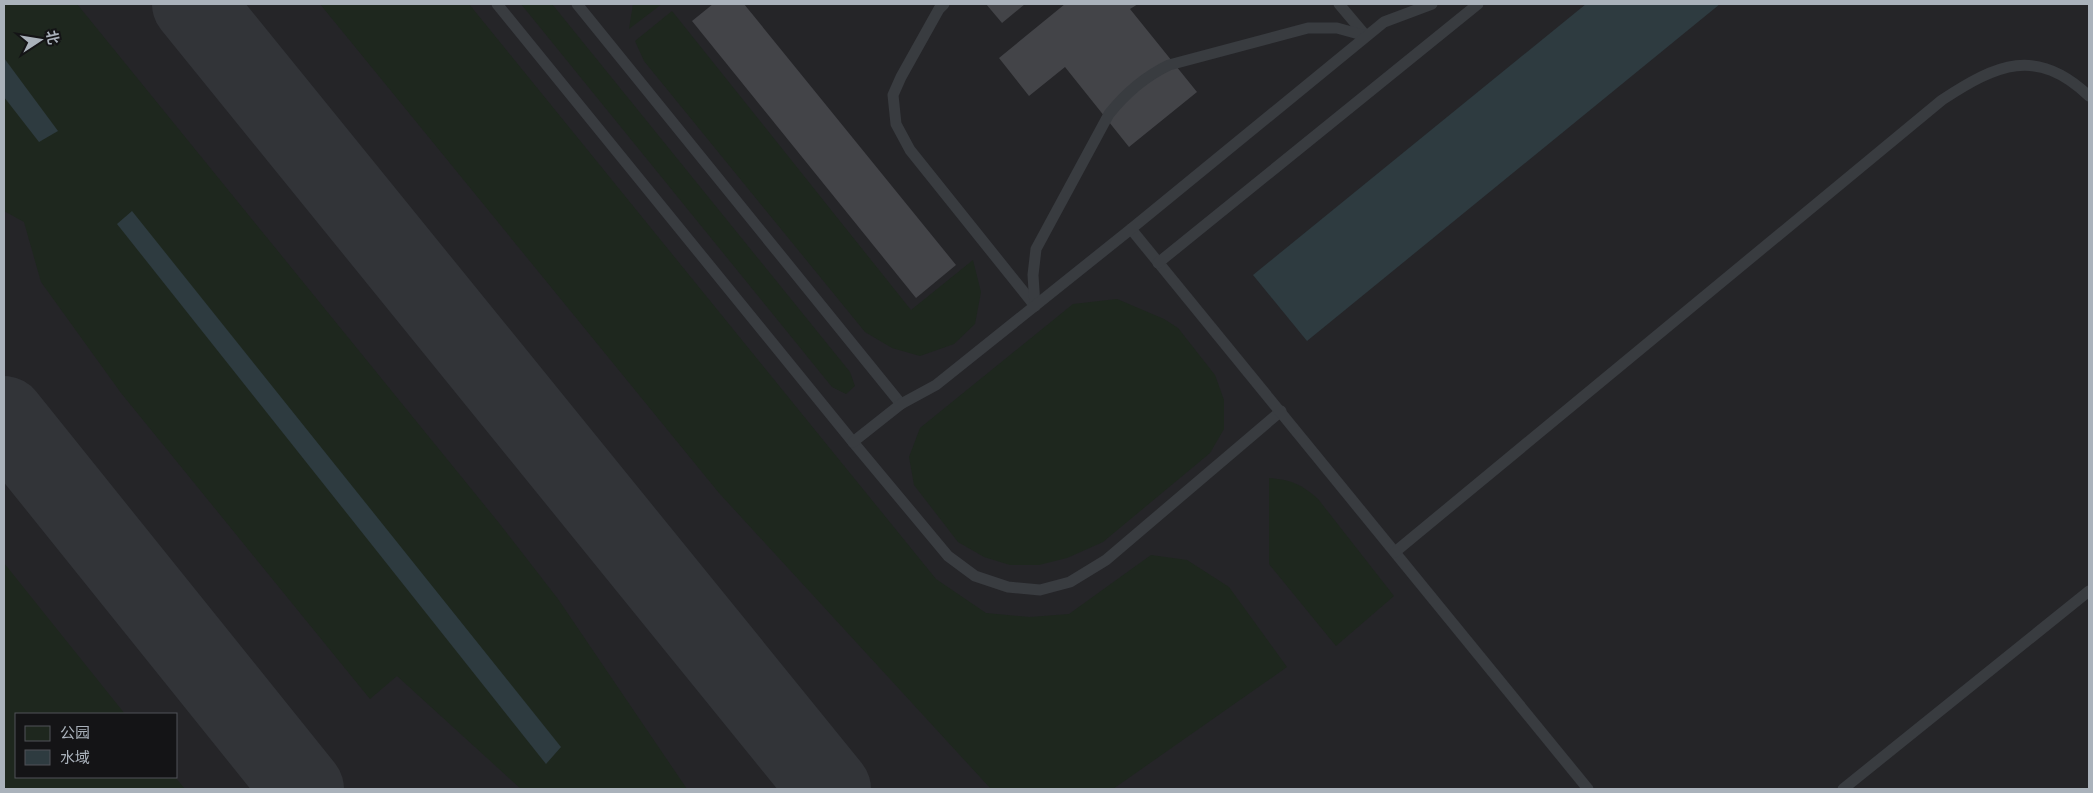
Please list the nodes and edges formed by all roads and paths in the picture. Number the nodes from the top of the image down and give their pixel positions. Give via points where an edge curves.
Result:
1 (497, 4) edge
2 (577, 4) edge
3 (944, 4) edge
4 (1339, 4) edge
5 (1432, 4) edge
6 (1478, 4) edge
7 (1366, 36) junction
8 (2089, 96) edge
9 (1131, 229) junction
10 (1158, 262) junction
11 (1035, 306) junction
12 (901, 404) junction
13 (1281, 411) junction
14 (853, 442) junction
15 (1395, 552) junction
16 (2089, 591) edge
17 (1588, 789) edge
18 (1843, 789) edge

1 - 14 lane
2 - 12 lane
3 - 11 lane via 893,95 896,124 910,150
4 - 7 lane
5 - 7 lane via 1384,22
6 - 10 lane
7 - 9 lane
7 - 11 lane via 1338,28 1308,28 1169,65 1153,73 1118,102 1109,114 1036,249 1033,275
8 - 15 lane via 2076,84 2047,68 2018,64 1989,73 1957,90
9 - 10 lane
9 - 11 lane
10 - 13 lane
11 - 12 lane via 936,385
12 - 14 lane
13 - 14 lane via 1106,560 1070,582 1040,590 1008,587 975,576 948,556
13 - 15 lane
15 - 17 lane
16 - 18 lane

